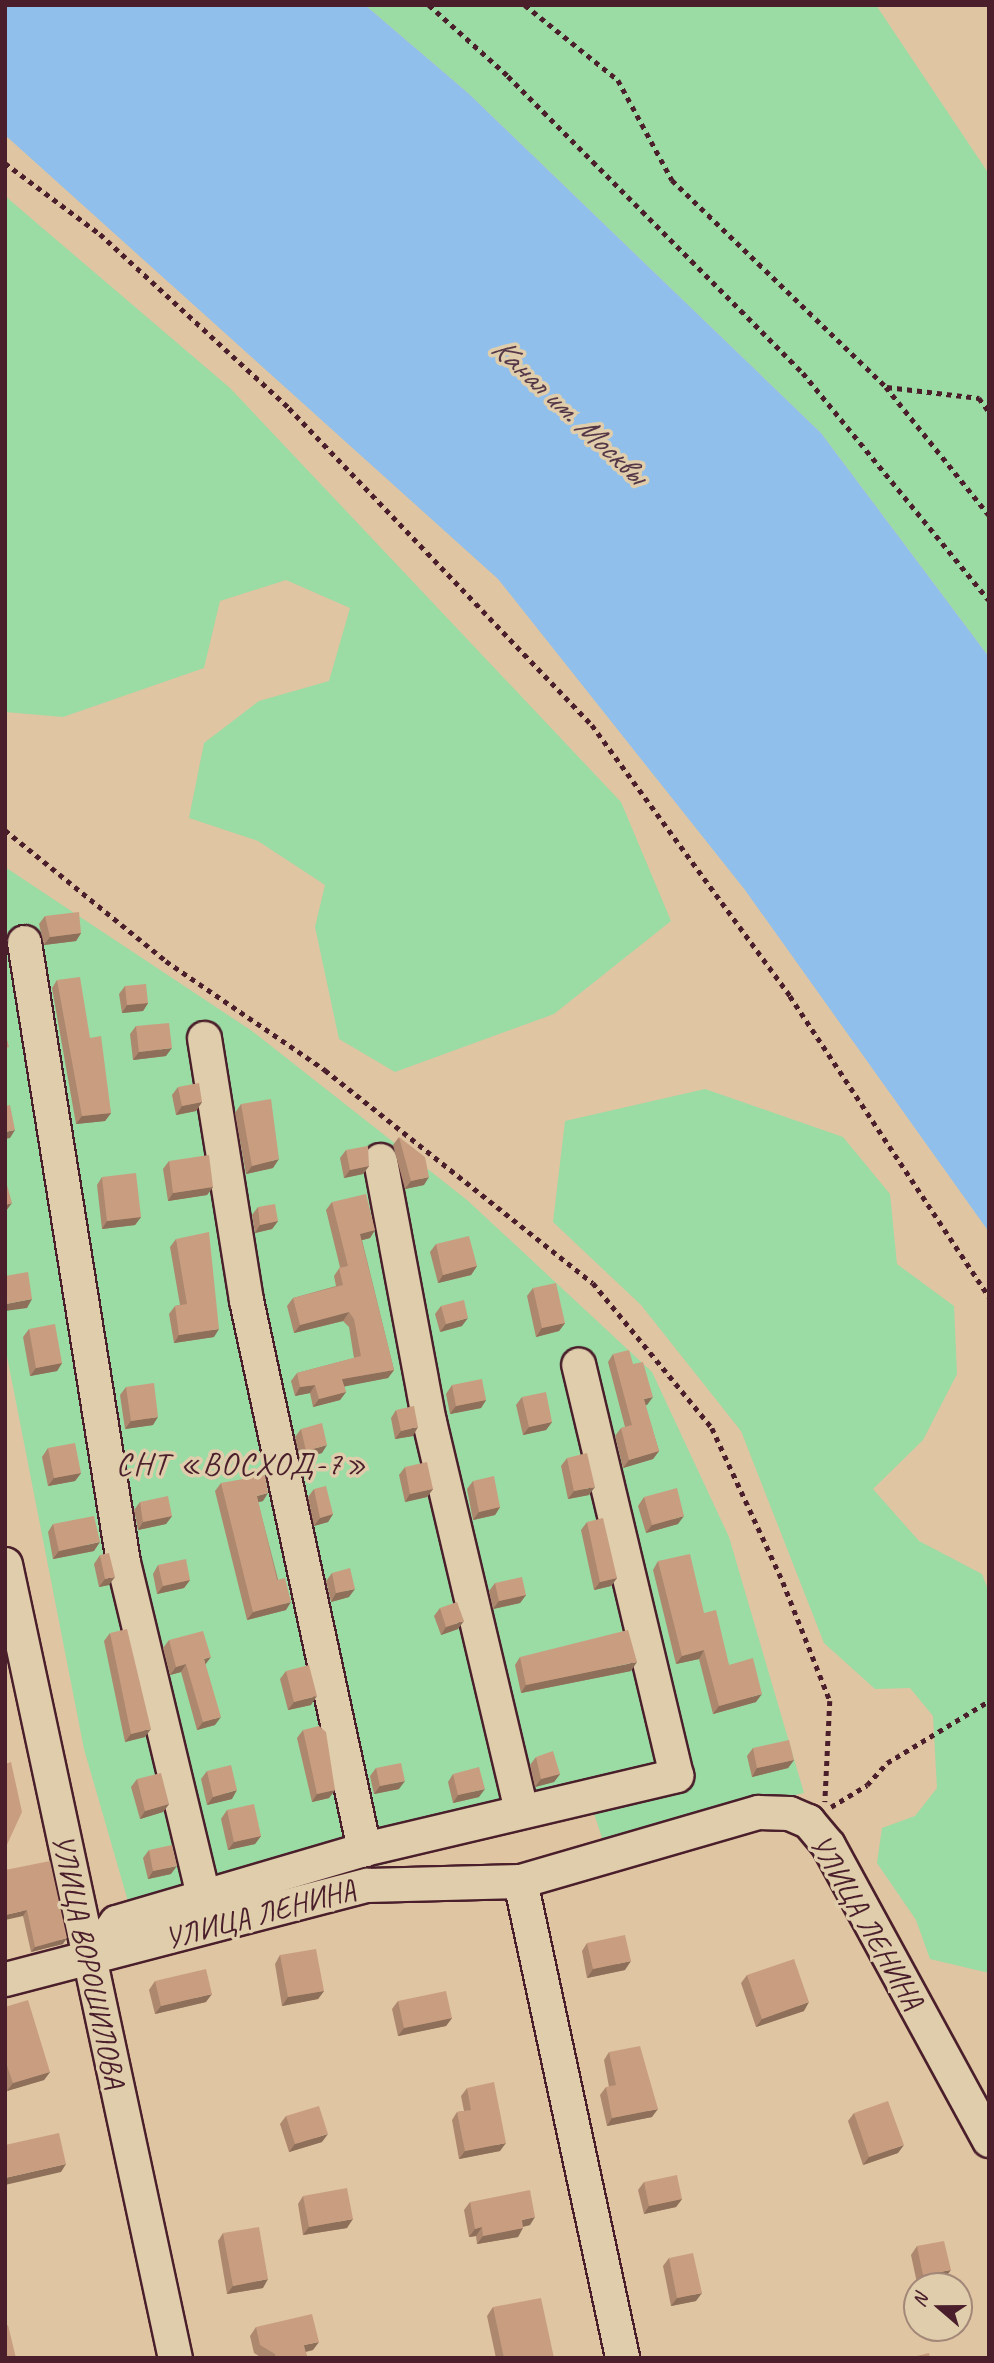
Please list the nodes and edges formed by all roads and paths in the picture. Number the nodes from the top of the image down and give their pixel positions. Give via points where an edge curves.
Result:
1 (429, 5) edge
2 (525, 5) edge
3 (5, 163) edge
4 (886, 387) junction
5 (989, 412) edge
6 (989, 515) edge
7 (989, 600) edge
8 (5, 830) edge
9 (24, 942) dead end
10 (204, 1038) dead end
11 (380, 1160) dead end
12 (989, 1297) edge
13 (578, 1364) dead end
14 (5, 1564) edge
15 (989, 1700) edge
16 (521, 1810) junction
17 (364, 1849) junction
18 (520, 1881) junction
19 (204, 1896) junction
20 (88, 1960) junction
21 (5, 1979) edge
22 (989, 2140) edge
23 (175, 2358) edge
24 (622, 2358) edge

1 - 7 path via 508,76 803,373
2 - 4 path via 618,80 672,180
3 - 12 path via 100,234 289,408 592,725 790,996
4 - 5 path via 979,398
4 - 6 path
8 - 15 path via 166,961 325,1070 593,1283 712,1428 783,1582 830,1701 825,1811 867,1785 887,1763
9 - 19 street via 123,1562
10 - 17 street via 246,1300
11 - 16 street via 429,1421
13 - 16 street via 676,1775
14 - 20 street, УЛИЦА ВОРОШИЛОВА
16 - 17 street
17 - 19 street
18 - 20 street, УЛИЦА ЛЕНИНА via 367,1885
18 - 22 street, УЛИЦА ЛЕНИНА via 758,1812 808,1821 828,1844
18 - 24 street
19 - 20 street via 116,1922
20 - 21 street, УЛИЦА ЛЕНИНА
20 - 23 street, УЛИЦА ВОРОШИЛОВА

